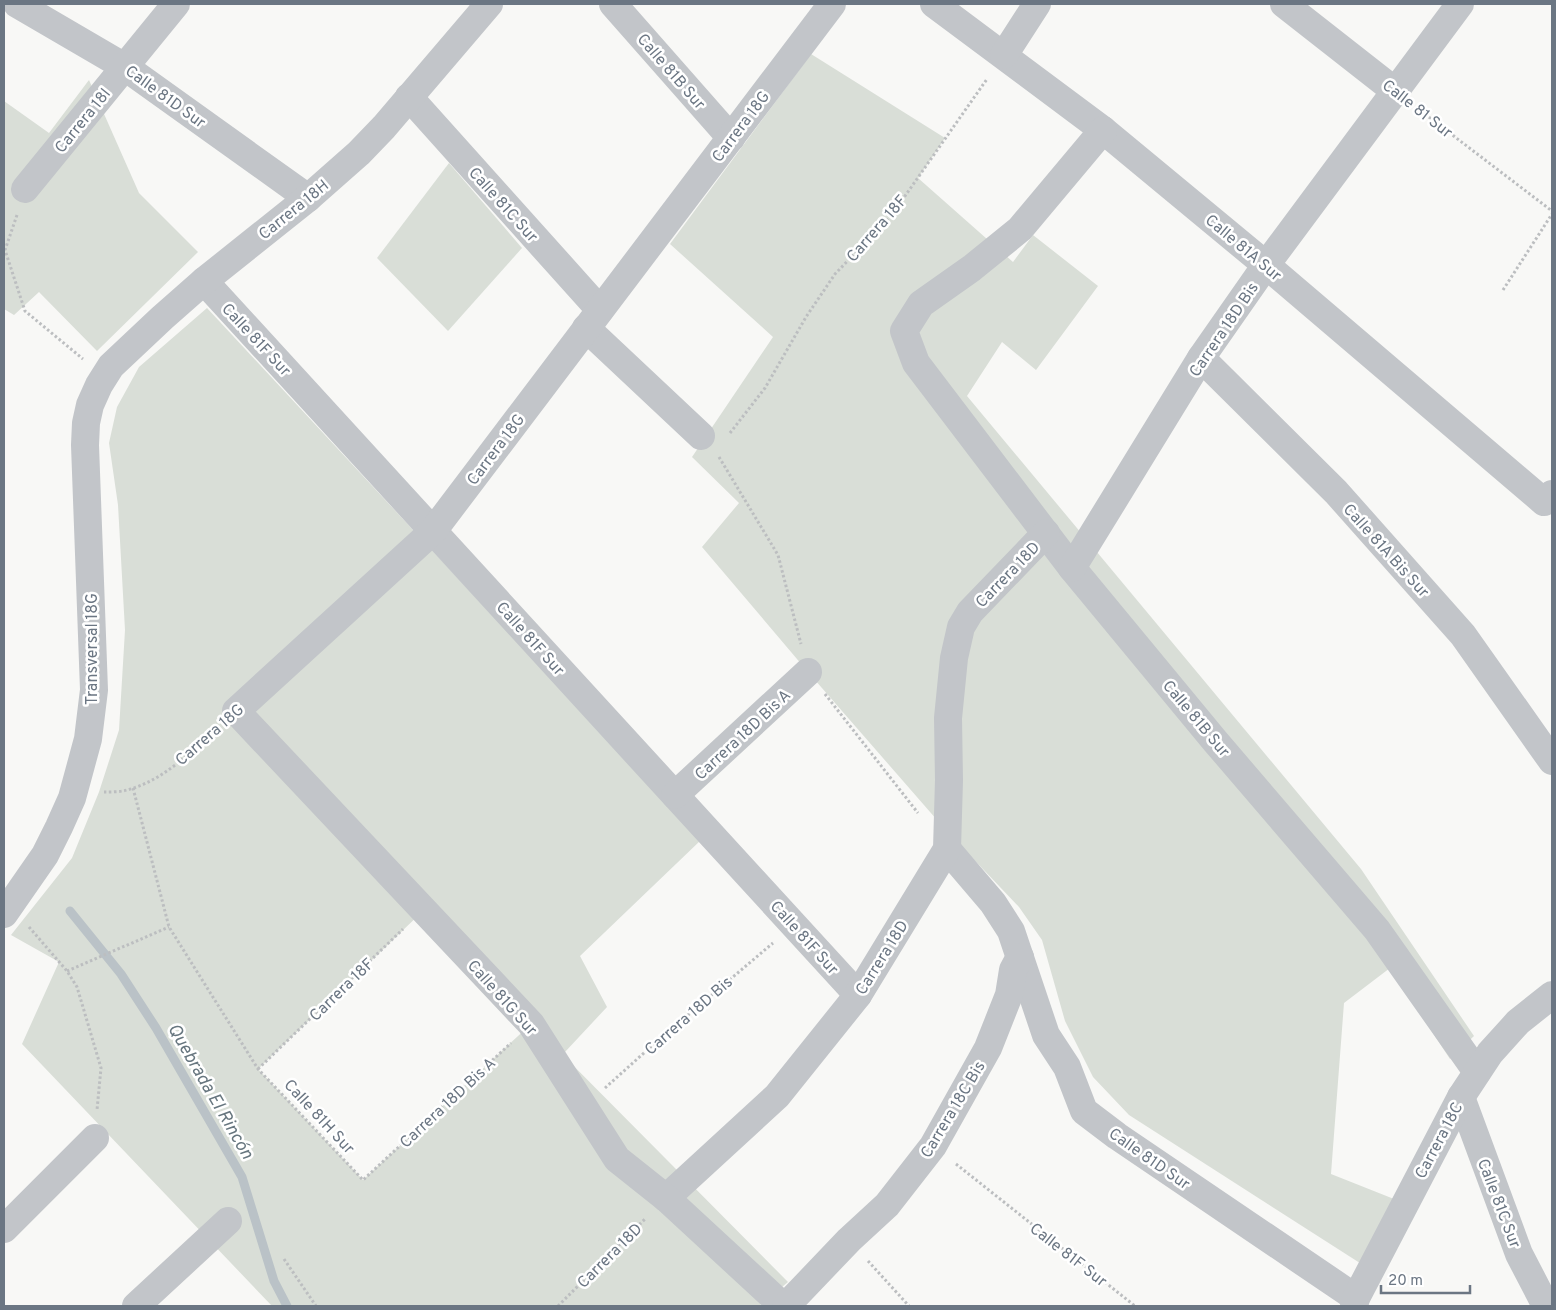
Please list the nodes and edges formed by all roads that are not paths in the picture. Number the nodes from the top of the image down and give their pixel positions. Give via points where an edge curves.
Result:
1 (17, 4) edge
2 (176, 4) edge
3 (489, 4) edge
4 (613, 4) edge
5 (832, 4) edge
6 (934, 4) edge
7 (1037, 4) edge
8 (1284, 4) edge
9 (1460, 4) edge
10 (1004, 55) junction
11 (126, 66) junction
12 (1395, 91) junction
13 (409, 98) junction
14 (1103, 130) junction
15 (731, 138) junction
16 (25, 189) road end
17 (308, 198) junction
18 (1266, 265) junction
19 (204, 281) junction
20 (593, 319) junction
21 (1201, 358) junction
22 (90, 405) joint
23 (714, 437) road end
24 (1548, 498) edge
25 (433, 531) junction
26 (1046, 533) junction
27 (1072, 568) junction
28 (808, 672) dead end
29 (236, 711) joint
30 (1552, 761) edge
31 (675, 795) junction
32 (946, 848) junction
33 (7, 910) edge
34 (1020, 957) junction
35 (858, 995) junction
36 (1552, 996) edge
37 (1477, 1072) junction
38 (1461, 1097) junction
39 (95, 1138) road end
40 (666, 1198) junction
41 (228, 1221) dead end
42 (4, 1229) edge
43 (1355, 1302) edge
44 (136, 1306) edge
45 (785, 1306) edge
46 (1546, 1306) edge

1 - 11 street, Calle 81D Sur
2 - 11 street, Carrera 18I
3 - 13 street, Carrera 18H
4 - 15 street, Calle 81B Sur
5 - 15 street, Carrera 18G
6 - 10 street, Calle 81A Sur
7 - 10 street
8 - 12 street, Calle 81 Sur
9 - 12 street, Carrera 18D Bis
10 - 14 street, Calle 81A Sur
11 - 16 street, Carrera 18I
11 - 17 street, Calle 81D Sur
12 - 18 street, Carrera 18D Bis
13 - 17 street, Carrera 18H via 359,153
13 - 20 street, Calle 81C Sur
14 - 18 street, Calle 81A Sur
14 - 26 street, Calle 81B Sur via 1020,229 921,304 904,331 916,363
15 - 20 street, Carrera 18G
17 - 19 street, Carrera 18H
18 - 21 street, Carrera 18D Bis
18 - 24 street, Calle 81A Sur
19 - 22 street, Carrera 18H via 112,366
19 - 25 street, Calle 81F Sur
20 - 23 street, Calle 81C Sur
20 - 25 street, Carrera 18G
21 - 27 street, Carrera 18D Bis
21 - 30 street, Calle 81A Bis Sur via 1336,492 1463,635
22 - 33 street, Transversal 18G via 86,423 85,473 94,690 88,739 75,788 59,827 45,855
25 - 29 street, Carrera 18G
25 - 31 street, Calle 81F Sur
26 - 27 street, Calle 81B Sur
26 - 32 street, Carrera 18D via 970,612 961,627 954,658 948,718
27 - 37 street, Calle 81B Sur via 1377,930
28 - 31 street, Carrera 18D Bis A
29 - 40 street, Calle 81G Sur via 531,1024 617,1159
31 - 35 street, Calle 81F Sur
32 - 34 street, Calle 81D Sur via 993,903 1011,931
32 - 35 street, Carrera 18D
34 - 43 street, Calle 81D Sur via 1046,1035 1067,1067 1084,1111
34 - 45 street, Carrera 18C Bis via 988,1048 933,1146 887,1205
35 - 40 street, Carrera 18D via 777,1096
36 - 37 street, Carrera 18C via 1518,1022
37 - 38 street, Carrera 18C
38 - 43 street, Carrera 18C
38 - 46 street, Calle 81C Sur via 1519,1254
39 - 42 street
40 - 45 street, Calle 81G Sur
41 - 44 street

